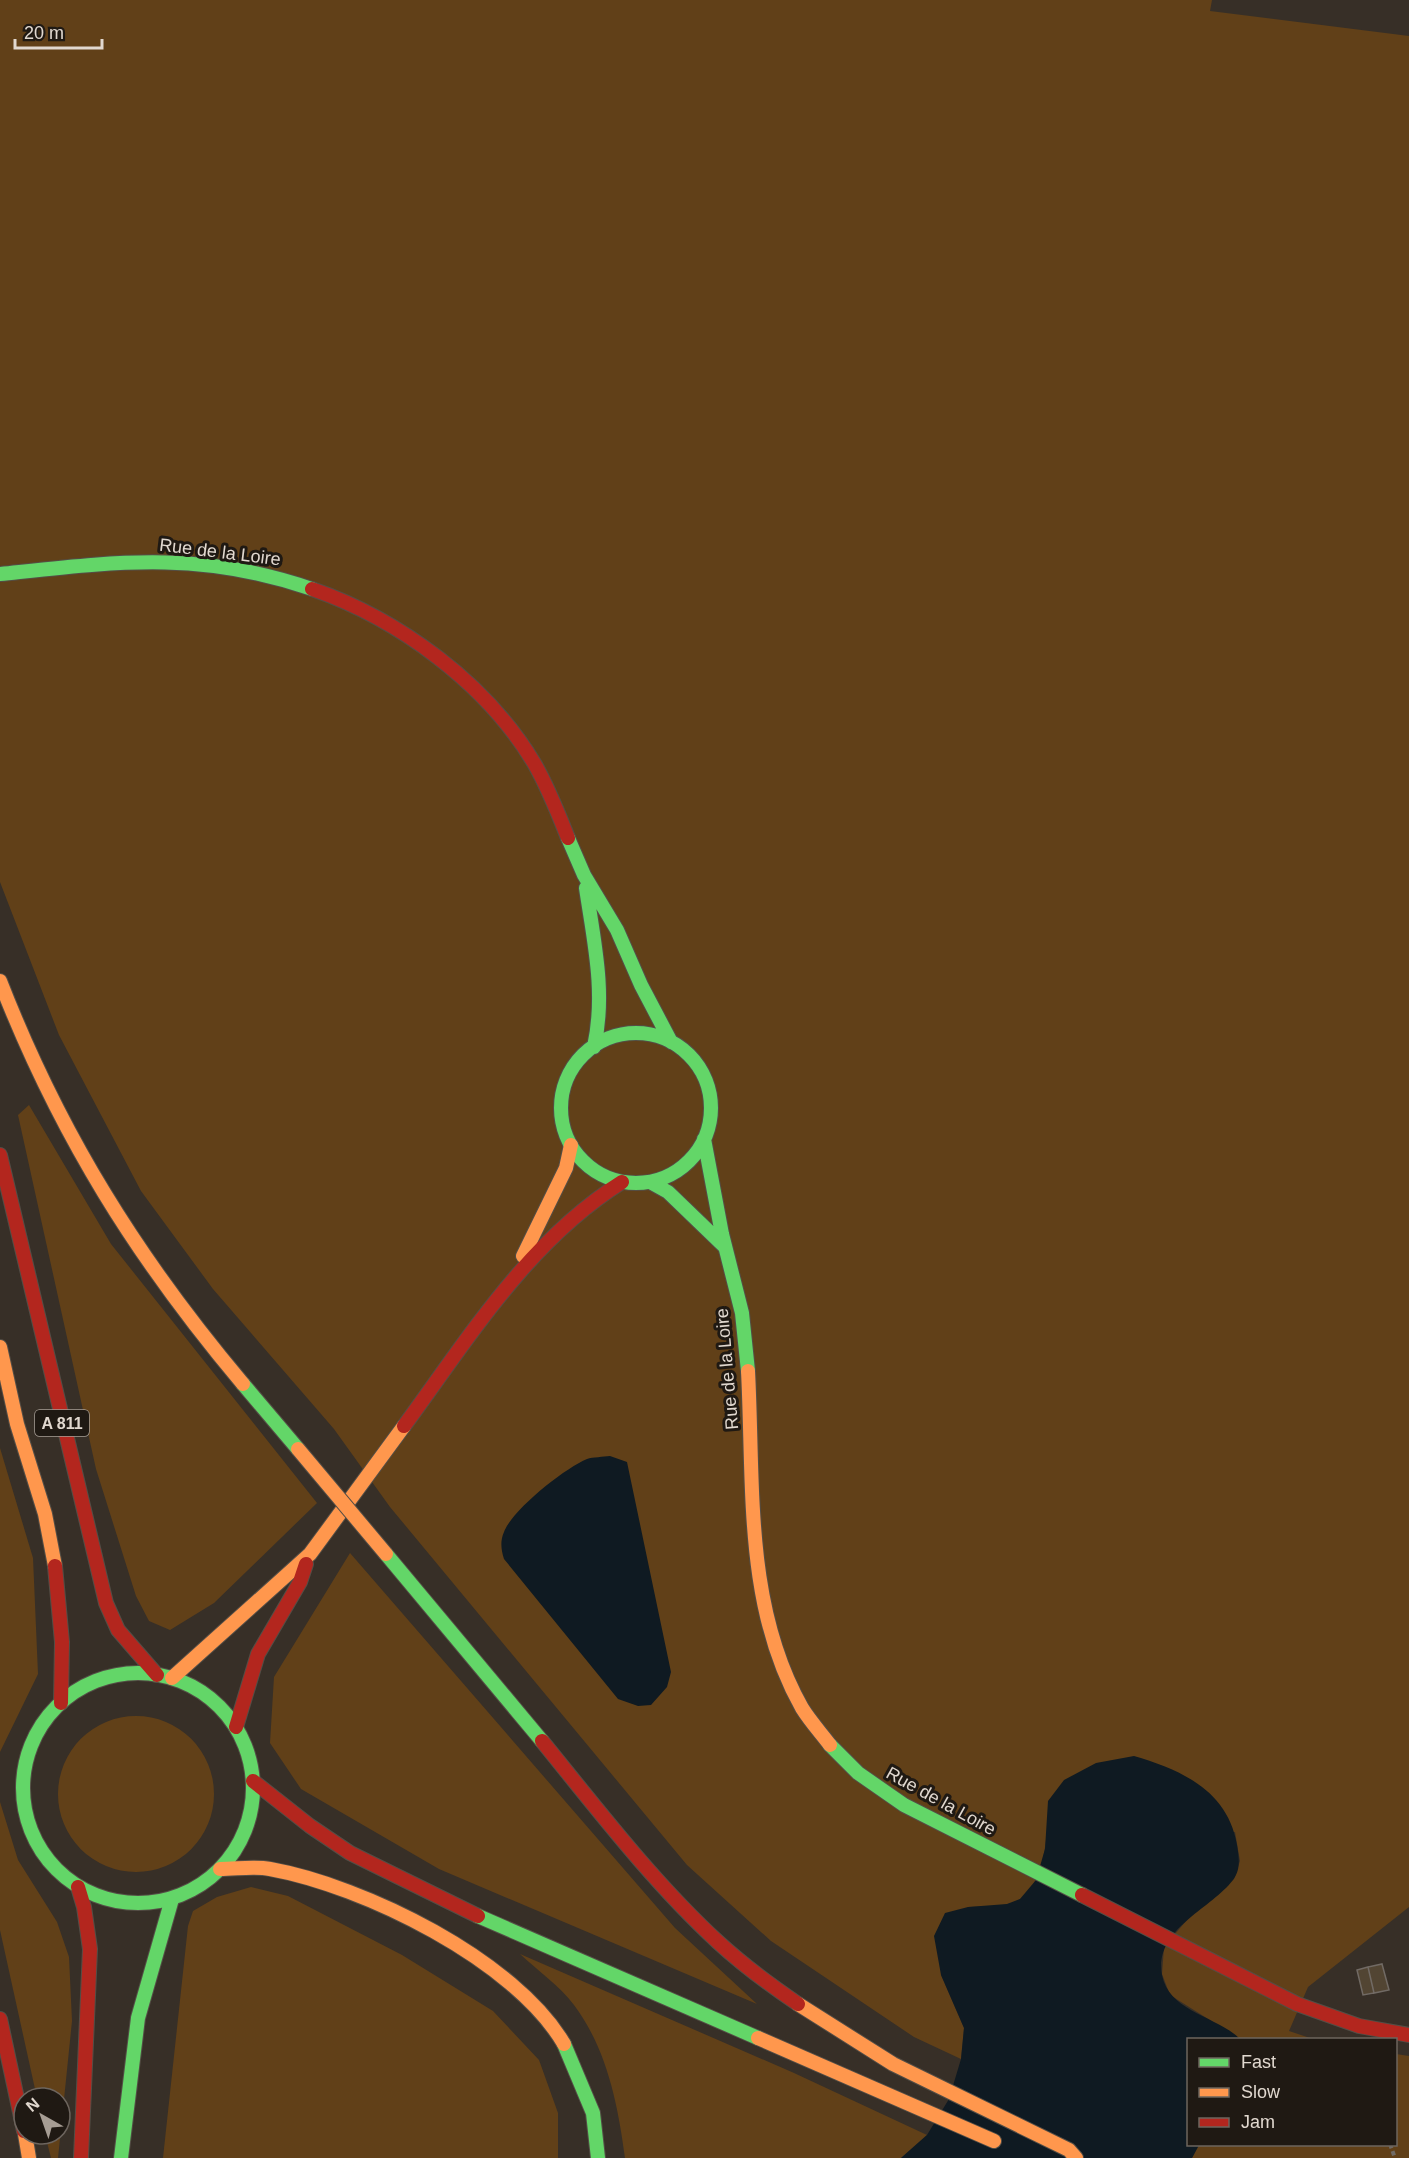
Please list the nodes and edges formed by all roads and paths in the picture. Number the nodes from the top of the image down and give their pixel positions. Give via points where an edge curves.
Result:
1 (0, 574) edge
2 (584, 875) junction
3 (0, 981) edge
4 (671, 1042) junction
5 (594, 1047) junction
6 (704, 1140) junction
7 (571, 1145) junction
8 (0, 1155) edge
9 (622, 1182) junction
10 (650, 1182) junction
11 (724, 1246) junction
12 (513, 1277) junction
13 (0, 1347) edge
14 (310, 1554) junction
15 (158, 1674) junction
16 (172, 1678) junction
17 (61, 1703) junction
18 (236, 1727) junction
19 (253, 1781) junction
20 (220, 1869) junction
21 (78, 1887) junction
22 (172, 1899) junction
23 (0, 2019) edge
24 (1409, 2035) edge
25 (14, 2086) edge
26 (1007, 2146) dead end
27 (81, 2158) edge
28 (121, 2158) edge
29 (598, 2158) edge
30 (1076, 2158) edge

1 - 2 main road, Rue de la Loire via 132,561 181,561 272,574 363,609 452,670 524,747 552,795
2 - 4 main road, Rue de la Loire via 618,931
2 - 5 main road, Rue de la Loire via 601,994
3 - 30 main road, bridge via 15,1022 63,1122 148,1263 215,1351 689,1915 763,1980 824,2024 969,2106 1069,2150
4 - 5 main road via 649,1035 626,1034
4 - 6 main road via 691,1057 705,1078 711,1115
5 - 7 main road via 573,1070 562,1099 561,1115
6 - 10 main road via 682,1167
6 - 11 main road, Rue de la Loire
7 - 9 main road via 592,1169
7 - 12 main road via 566,1168
8 - 15 main road, A 811 via 106,1603 118,1630
9 - 10 main road
9 - 12 main road via 572,1220
10 - 11 main road, Rue de la Loire via 668,1192
11 - 24 main road, Rue de la Loire via 738,1287 746,1335 752,1534 767,1619 785,1677 837,1753 888,1795 1191,1952 1315,2013 1353,2026
12 - 14 main road
13 - 17 main road, A 811 via 17,1424 45,1514 56,1573 62,1642
14 - 16 main road
14 - 18 main road via 300,1582 258,1654
15 - 16 main road
15 - 17 main road via 106,1678 77,1690
16 - 18 main road via 208,1696
17 - 21 main road via 31,1747 23,1778 23,1799 40,1850 60,1874
18 - 19 main road via 245,1744
19 - 20 main road via 246,1828 236,1850
19 - 26 main road via 310,1826 387,1873
20 - 22 main road via 206,1882
20 - 29 main road via 268,1869 309,1879 380,1907 455,1944 504,1976 539,2009 570,2049 590,2102
21 - 22 main road via 134,1904
21 - 27 main road via 89,1925
22 - 28 main road via 148,1972 138,2018
23 - 25 main road

